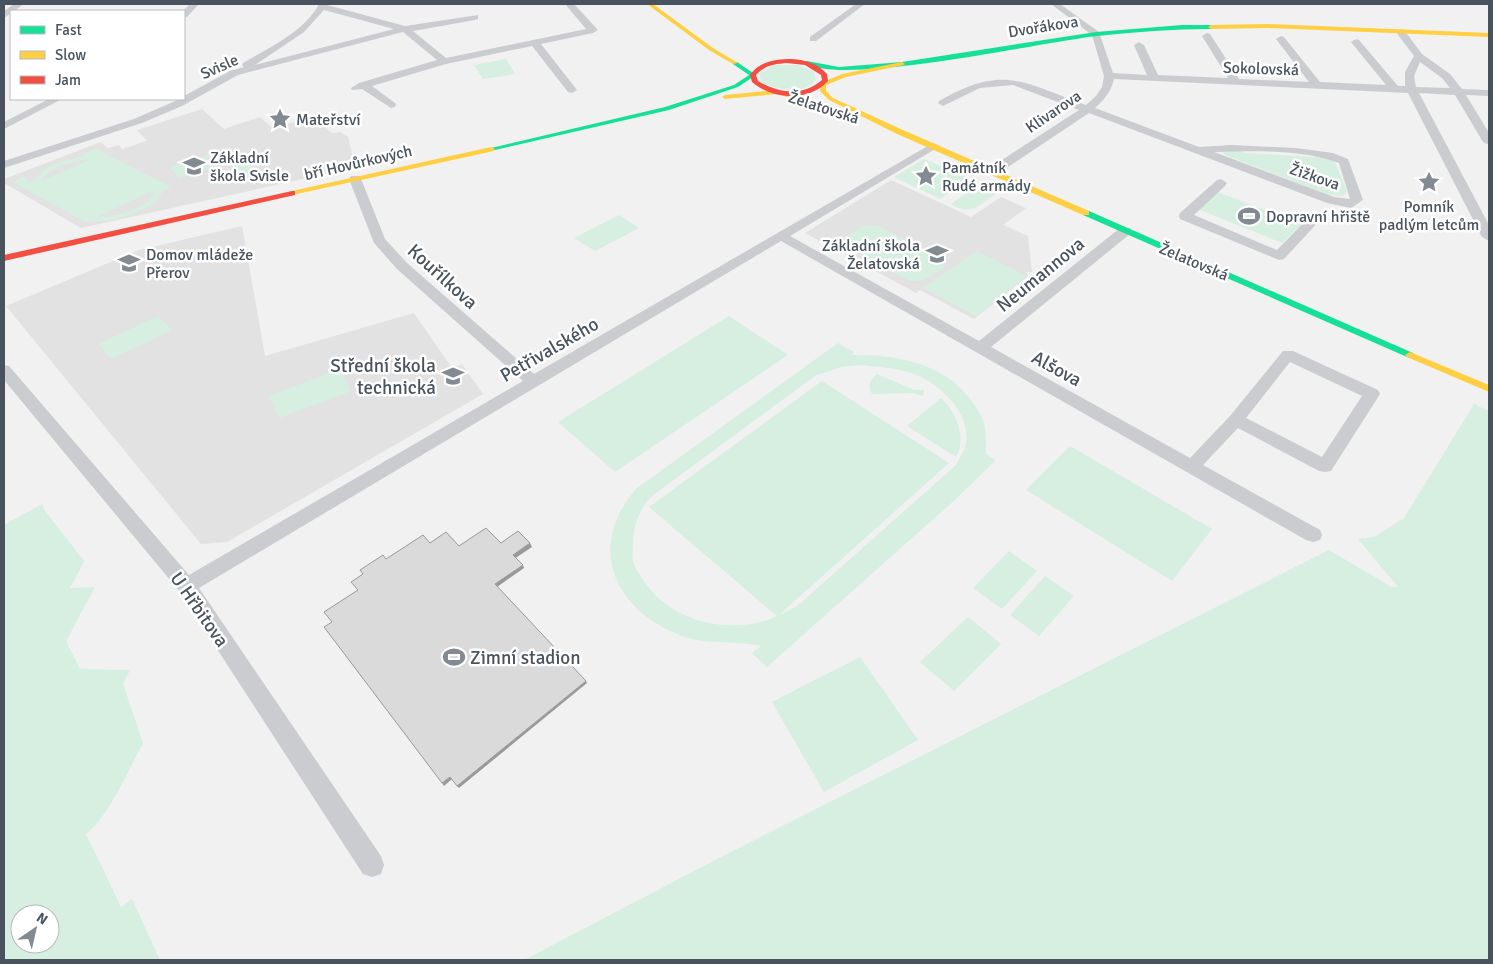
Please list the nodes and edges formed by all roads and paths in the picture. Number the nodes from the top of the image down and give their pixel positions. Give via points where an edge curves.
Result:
1 (195, 4) edge
2 (569, 4) edge
3 (650, 4) edge
4 (860, 4) edge
5 (1055, 4) edge
6 (322, 5) edge
7 (185, 14) edge
8 (475, 18) dead end
9 (405, 28) junction
10 (688, 31) junction
11 (1401, 32) junction
12 (1096, 34) junction
13 (1489, 35) edge
14 (1207, 36) dead end
15 (813, 38) dead end
16 (1281, 40) dead end
17 (1356, 42) dead end
18 (535, 43) junction
19 (1139, 45) dead end
20 (1419, 56) junction
21 (444, 61) junction
22 (780, 61) junction
23 (807, 64) junction
24 (902, 64) junction
25 (234, 73) junction
26 (753, 75) junction
27 (1109, 76) junction
28 (1030, 78) dead end
29 (1154, 78) junction
30 (1014, 82) junction
31 (1236, 82) junction
32 (823, 84) junction
33 (1317, 85) junction
34 (1394, 88) junction
35 (572, 90) dead end
36 (1412, 90) junction
37 (777, 92) junction
38 (1459, 92) junction
39 (1489, 93) edge
40 (55, 100) edge
41 (690, 102) junction
42 (943, 103) dead end
43 (390, 105) dead end
44 (1088, 109) junction
45 (4, 126) edge
46 (900, 132) junction
47 (1489, 142) edge
48 (932, 146) junction
49 (1201, 150) junction
50 (4, 165) edge
51 (1240, 166) junction
52 (992, 172) junction
53 (355, 179) junction
54 (1331, 200) junction
55 (1125, 231) junction
56 (781, 236) junction
57 (1489, 237) edge
58 (4, 258) edge
59 (980, 348) junction
60 (4, 370) edge
61 (533, 381) junction
62 (1489, 389) edge
63 (1236, 420) junction
64 (1191, 467) junction
65 (1313, 535) dead end
66 (187, 586) junction
67 (372, 865) dead end

1 - 7 street
2 - 18 street via 593,30
3 - 10 main road
4 - 15 street
5 - 12 street
6 - 9 street
6 - 25 street via 297,33
8 - 9 street, Svisle
9 - 21 street
9 - 25 street, Svisle
10 - 22 main road, Dvořákova via 747,56
10 - 26 main road
11 - 12 main road, Dvořákova via 1268,26 1182,27
11 - 13 main road, Dvořákova
11 - 20 street
12 - 24 main road, Dvořákova
12 - 27 street
14 - 31 street
16 - 33 street
17 - 34 street
18 - 21 street
18 - 35 street
19 - 29 street
20 - 36 street via 1410,68 1408,80
20 - 38 street via 1446,76
21 - 43 street via 359,86
22 - 23 main road, Dvořákova
22 - 26 main road, bří Hovůrkových via 762,66
23 - 24 main road, Dvořákova via 839,69
23 - 32 main road, Želatovská via 824,74
24 - 32 main road, Dvořákova via 844,76
25 - 50 street, Svisle via 178,104 138,121
26 - 37 main road via 758,85
26 - 41 main road, bří Hovůrkových via 736,86
27 - 29 street, Sokolovská
27 - 44 street, Klivarova via 1100,98
28 - 30 street
29 - 31 street, Sokolovská
30 - 42 street, Žižkova via 984,83
30 - 44 street, Žižkova
31 - 33 street, Sokolovská
32 - 37 main road, Dvořákova via 800,93
32 - 46 main road, Želatovská via 823,91 831,99
33 - 34 street, Sokolovská
34 - 36 street, Sokolovská
36 - 38 street, Sokolovská
36 - 57 street
37 - 41 main road, bří Hovůrkových
37 - 46 main road, Želatovská via 810,100
38 - 39 street, Sokolovská
38 - 47 street
40 - 45 street
41 - 53 main road, bří Hovůrkových
44 - 49 street, Žižkova
44 - 52 street, Klivarova
46 - 48 main road, Želatovská
48 - 52 main road, Želatovská
48 - 56 street, Petřivalského
49 - 51 street, Žižkova
49 - 54 street, Žižkova via 1311,152 1338,158 1344,162 1357,200 1351,204
51 - 54 street, Žižkova
51 - 54 street, Želatovská via 1185,216 1280,256
52 - 55 main road, Želatovská
53 - 58 main road, bří Hovůrkových
53 - 61 street, Kouřílkova via 379,240 402,266
55 - 59 street, Neumannova
55 - 62 main road, Želatovská
56 - 59 street, Alšova
56 - 61 street, Petřivalského
59 - 64 street, Alšova
60 - 66 street, U Hřbitova
61 - 66 street, Petřivalského
63 - 63 street via 1325,466 1372,394 1288,355
63 - 64 street
64 - 65 street, Alšova
66 - 67 street, U Hřbitova

